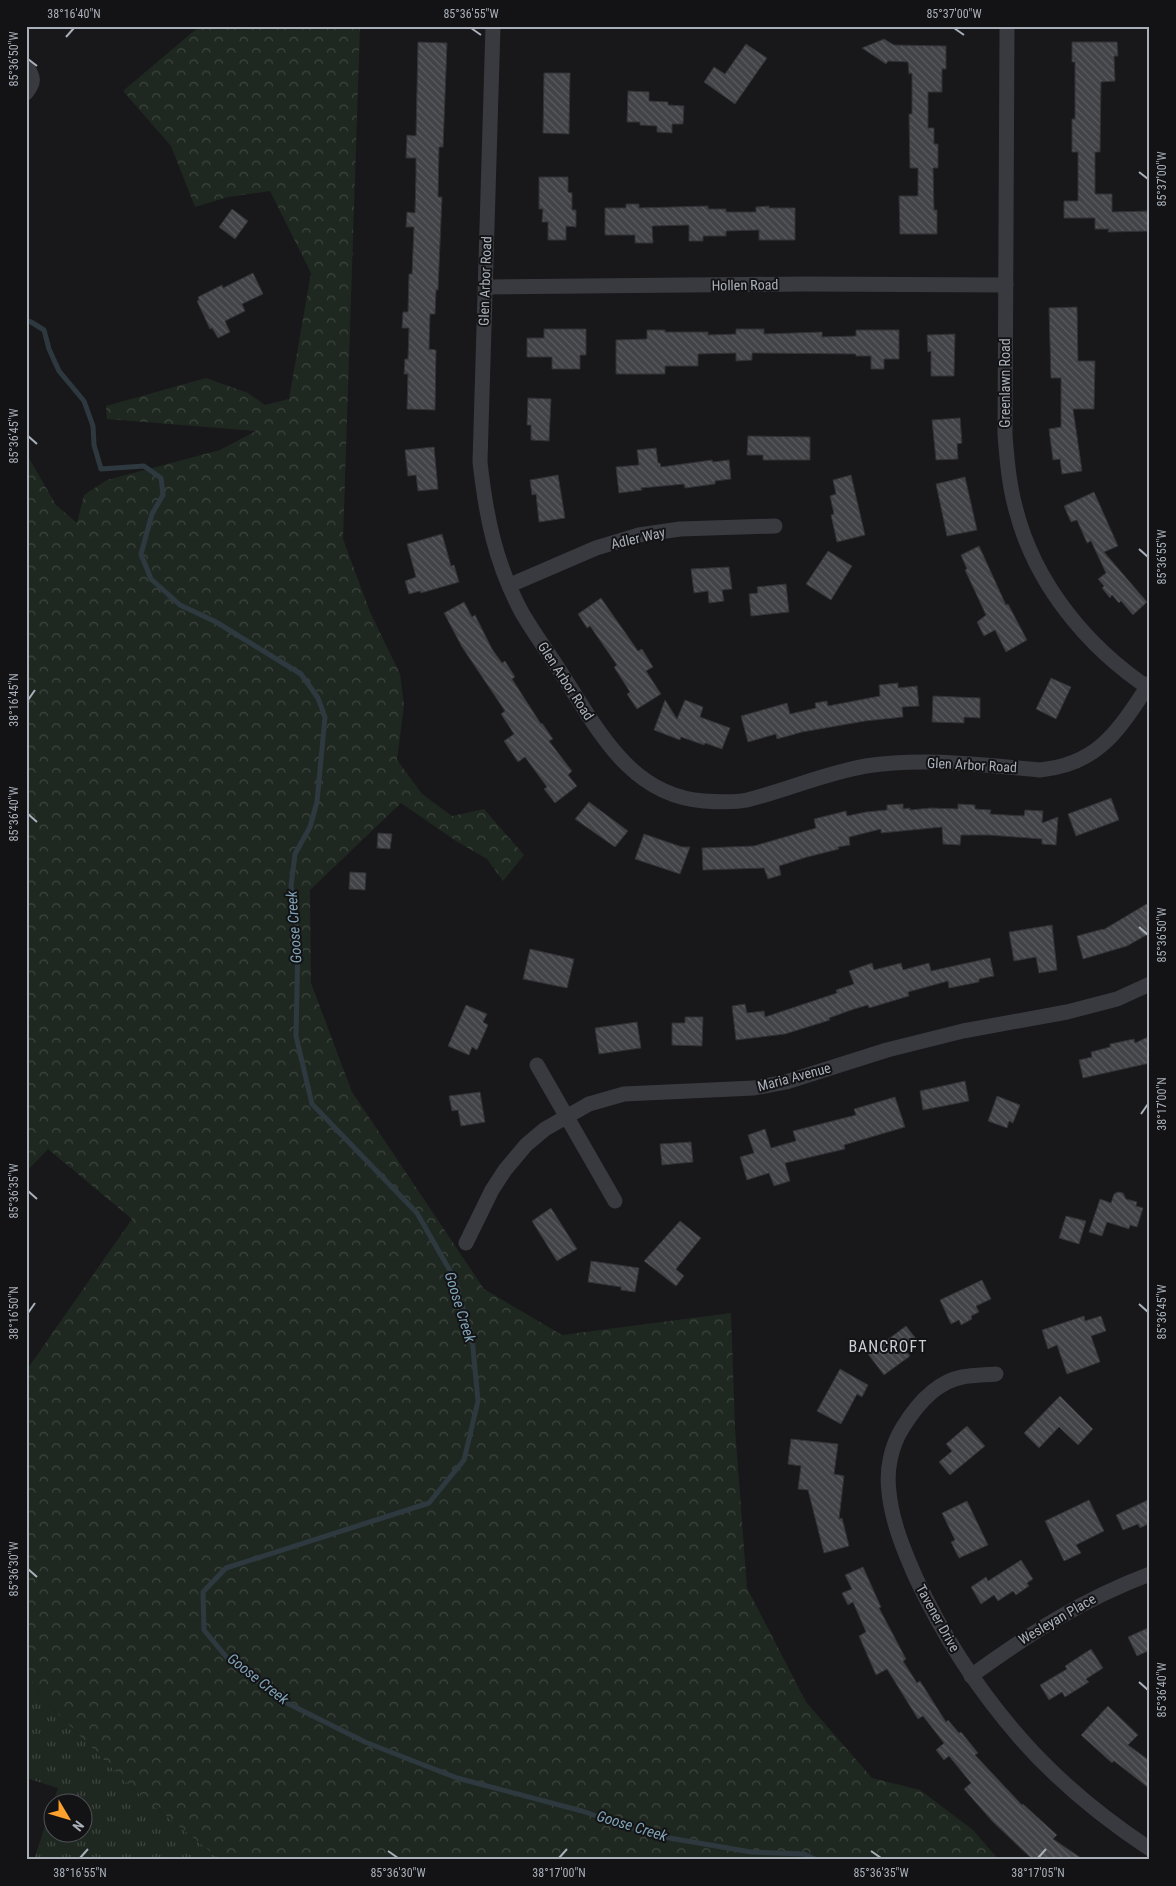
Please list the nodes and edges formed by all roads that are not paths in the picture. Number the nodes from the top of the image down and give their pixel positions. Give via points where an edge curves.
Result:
1 (493, 26) edge
2 (1007, 26) edge
3 (26, 66) edge
4 (26, 93) edge
5 (1006, 285) junction
6 (485, 287) junction
7 (775, 526) dead end
8 (510, 586) junction
9 (1149, 687) edge
10 (1150, 984) edge
11 (537, 1065) dead end
12 (567, 1116) junction
13 (615, 1201) dead end
14 (466, 1243) dead end
15 (996, 1374) dead end
16 (1150, 1574) edge
17 (971, 1676) junction
18 (1150, 1849) edge

1 - 6 street, Glen Arbor Road
2 - 5 street, Greenlawn Road
3 - 4 street via 34,79
5 - 6 street, Hollen Road
5 - 9 street, Greenlawn Road via 1005,435 1008,471 1029,549 1049,587 1072,620 1107,657
6 - 8 street, Glen Arbor Road via 480,462 494,546
7 - 8 street, Adler Way via 680,529 639,535 596,548
8 - 9 street, Glen Arbor Road via 521,610 618,757 654,786 696,801 746,800 866,766 908,762 1040,770 1054,768 1083,759 1104,745
10 - 12 street, Maria Avenue via 1117,999 1067,1012 962,1031 887,1050 786,1082 754,1088 624,1094 589,1104
11 - 12 street
12 - 13 street
12 - 14 street, Maria Avenue via 526,1145 505,1170
15 - 17 street, Tavener Drive via 962,1377 930,1394 901,1430 889,1467 892,1511 907,1558 931,1609
16 - 17 street, Wesleyan Place via 1097,1596 1043,1626
17 - 18 street, Tavener Drive via 1021,1739 1069,1787

